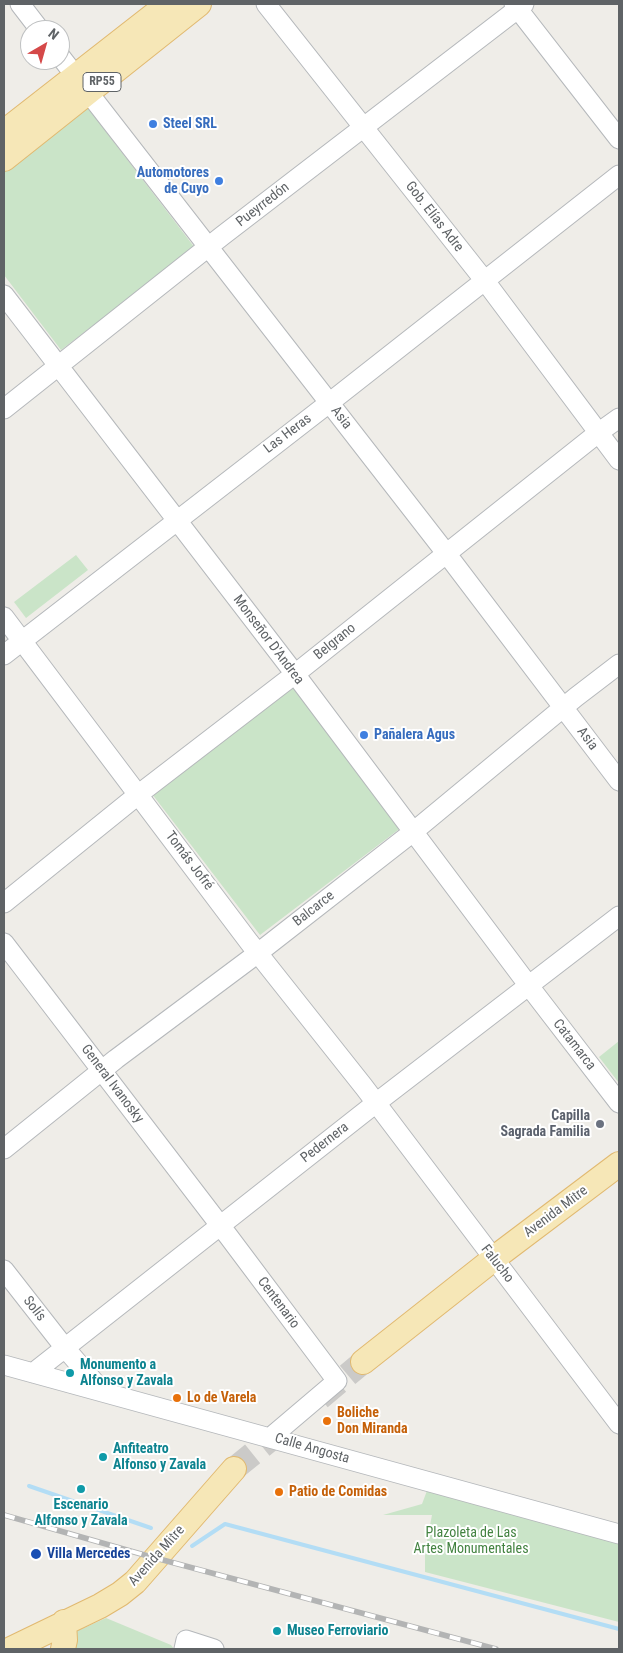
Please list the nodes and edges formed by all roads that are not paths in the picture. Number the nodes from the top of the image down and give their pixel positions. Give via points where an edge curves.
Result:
1 (20, 4) edge
2 (168, 4) edge
3 (199, 4) edge
4 (266, 4) edge
5 (519, 5) edge
6 (32, 20) edge
7 (70, 69) edge
8 (82, 84) junction
9 (364, 127) junction
10 (4, 132) edge
11 (619, 140) edge
12 (4, 159) edge
13 (619, 175) edge
14 (210, 247) junction
15 (484, 281) junction
16 (4, 295) edge
17 (58, 366) junction
18 (329, 403) junction
19 (4, 409) edge
20 (619, 418) edge
21 (598, 432) junction
22 (619, 460) edge
23 (177, 520) junction
24 (446, 553) junction
25 (4, 617) edge
26 (22, 641) junction
27 (4, 656) edge
28 (619, 664) edge
29 (294, 674) junction
30 (564, 708) junction
31 (619, 781) edge
32 (138, 794) junction
33 (413, 832) junction
34 (4, 903) edge
35 (619, 916) edge
36 (4, 942) edge
37 (258, 953) junction
38 (529, 986) junction
39 (102, 1071) junction
40 (376, 1103) junction
41 (619, 1103) edge
42 (4, 1149) edge
43 (619, 1164) edge
44 (220, 1226) junction
45 (493, 1260) junction
46 (4, 1270) edge
47 (65, 1348) junction
48 (363, 1362) tunnel mouth
49 (4, 1365) edge
50 (33, 1373) junction
51 (103, 1392) junction
52 (617, 1415) edge
53 (271, 1437) junction
54 (234, 1470) tunnel mouth
55 (619, 1534) edge
56 (64, 1622) junction
57 (185, 1645) edge
58 (11, 1649) edge
59 (63, 1649) edge
60 (214, 1649) edge

1 - 6 street
2 - 8 main road, RP55
3 - 8 main road, RP55
4 - 9 street, Gob. Elías Adre
5 - 9 street, Pueyrredón
5 - 11 street
7 - 8 street, Asia
8 - 10 main road, RP55
8 - 12 main road, RP55
8 - 14 street, Asia
9 - 14 street, Pueyrredón
9 - 15 street, Gob. Elías Adre
13 - 15 street, Las Heras
14 - 17 street, Pueyrredón
14 - 18 street, Asia
15 - 18 street, Las Heras
15 - 21 street, Gob. Elías Adre
16 - 17 street, Monseñor D'Andrea
17 - 19 street, Pueyrredón
17 - 23 street, Monseñor D'Andrea
18 - 23 street, Las Heras
18 - 24 street, Asia
20 - 21 street, Belgrano
21 - 22 street, Gob. Elías Adre
21 - 24 street, Belgrano
23 - 26 street, Las Heras
23 - 29 street, Monseñor D'Andrea
24 - 29 street, Belgrano
24 - 30 street, Asia
25 - 26 street, Tomás Jofré
26 - 27 street, Las Heras
26 - 32 street, Tomás Jofré
28 - 30 street, Balcarce
29 - 32 street, Belgrano
29 - 33 street, Monseñor D'Andrea
30 - 31 street, Asia
30 - 33 street, Balcarce
32 - 34 street, Belgrano
32 - 37 street, Tomás Jofré
33 - 37 street, Balcarce
33 - 38 street, Monseñor D'Andrea
35 - 38 street, Pedernera
36 - 39 street, General Ivanosky
37 - 39 street, Balcarce
37 - 40 street, Tomás Jofré
38 - 40 street, Pedernera
38 - 41 street, Catamarca
39 - 42 street, Balcarce
39 - 44 street, General Ivanosky
40 - 44 street, Pedernera
40 - 45 street, Falucho
43 - 45 main road, Avenida Mitre
44 - 47 street, Pedernera
44 - 53 street, Centenario via 337,1381
45 - 48 main road, Avenida Mitre
45 - 52 street, Falucho
46 - 47 street, Solís
47 - 50 street, Pedernera
47 - 51 street, Solís
49 - 50 street, Calle Angosta
50 - 51 street, Calle Angosta
51 - 53 street, Calle Angosta
53 - 55 street, Calle Angosta
54 - 56 main road, Avenida Mitre via 135,1582 102,1605
56 - 58 main road, Avenida Mitre
56 - 59 main road
57 - 60 street

